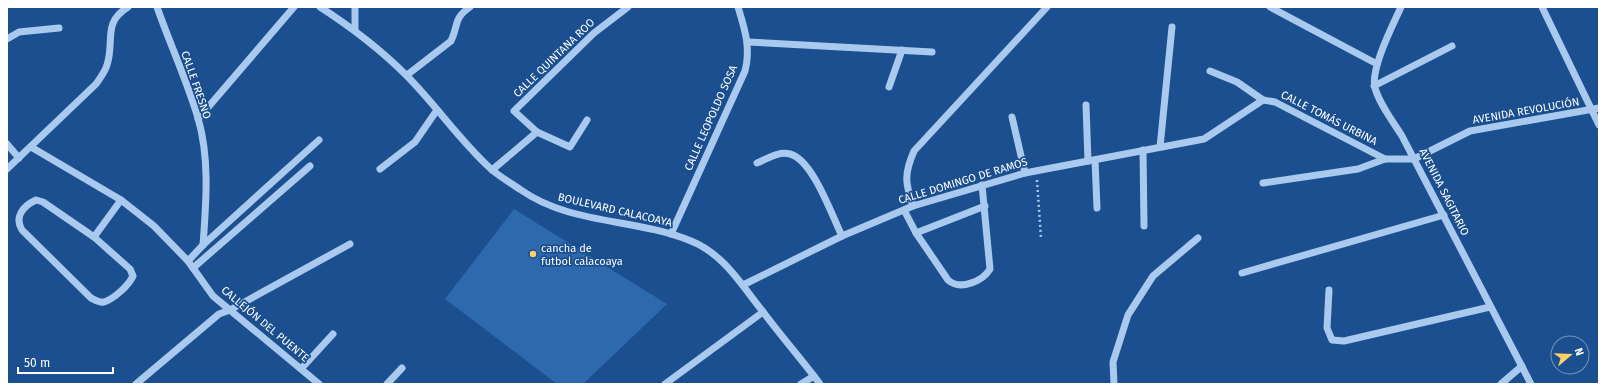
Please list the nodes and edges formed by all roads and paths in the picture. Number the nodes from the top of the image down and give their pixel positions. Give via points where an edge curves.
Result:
1 (128, 7) edge
2 (157, 7) edge
3 (294, 7) edge
4 (320, 7) edge
5 (355, 7) edge
6 (470, 7) edge
7 (628, 7) edge
8 (738, 7) edge
9 (1048, 7) edge
10 (1270, 7) edge
11 (1401, 7) edge
12 (1542, 7) edge
13 (1172, 27) dead end
14 (60, 28) dead end
15 (355, 30) junction
16 (7, 39) edge
17 (748, 42) junction
18 (1452, 46) dead end
19 (902, 50) junction
20 (932, 52) dead end
21 (1377, 64) junction
22 (1210, 71) dead end
23 (406, 75) junction
24 (1374, 86) junction
25 (889, 87) dead end
26 (1263, 100) junction
27 (1086, 104) dead end
28 (1595, 109) edge
29 (437, 110) junction
30 (1012, 117) dead end
31 (198, 119) junction
32 (587, 120) dead end
33 (1599, 125) edge
34 (537, 132) junction
35 (318, 140) dead end
36 (7, 144) edge
37 (31, 147) junction
38 (1160, 147) junction
39 (1143, 150) junction
40 (19, 158) junction
41 (1385, 159) junction
42 (1414, 159) junction
43 (1092, 160) junction
44 (757, 163) dead end
45 (310, 166) dead end
46 (380, 169) dead end
47 (7, 170) edge
48 (492, 170) junction
49 (1037, 171) junction
50 (1025, 173) junction
51 (1263, 183) dead end
52 (982, 185) junction
53 (121, 200) junction
54 (913, 206) junction
55 (985, 206) junction
56 (1097, 208) dead end
57 (904, 210) junction
58 (1444, 215) junction
59 (1144, 226) dead end
60 (916, 233) junction
61 (671, 234) junction
62 (842, 236) junction
63 (94, 237) junction
64 (1041, 238) dead end
65 (1198, 238) dead end
66 (350, 244) dead end
67 (203, 245) junction
68 (188, 261) junction
69 (193, 268) junction
70 (1242, 273) dead end
71 (743, 285) junction
72 (1329, 290) dead end
73 (1490, 307) junction
74 (230, 310) junction
75 (763, 312) junction
76 (333, 334) dead end
77 (1522, 366) junction
78 (402, 368) dead end
79 (301, 369) junction
80 (814, 376) junction
81 (136, 384) edge
82 (319, 384) edge
83 (387, 384) edge
84 (665, 384) edge
85 (802, 384) edge
86 (820, 384) edge
87 (1114, 384) edge
88 (1501, 384) edge
89 (1531, 384) edge

1 - 37 street via 117,15 111,26 108,64 103,74 96,84
2 - 31 street, CALLE FRESNO
3 - 31 street
4 - 15 street, BOULEVARD CALACOAYA
5 - 15 street
6 - 23 street via 456,20 451,40
7 - 34 street, CALLE QUINTANA ROO via 594,33 514,112
8 - 17 street, CALLE LEOPOLDO SOSA
9 - 54 street via 914,151 907,167 906,186
10 - 21 street
11 - 21 street, AVENIDA SAGITARIO
12 - 28 street
13 - 38 street
14 - 16 street via 19,32
15 - 23 street, BOULEVARD CALACOAYA
17 - 19 street
17 - 61 street, CALLE LEOPOLDO SOSA via 749,58 745,71
18 - 24 street
19 - 20 street
19 - 25 street
21 - 24 street, AVENIDA SAGITARIO
22 - 26 street, CALLE TOMÁS URBINA via 1237,82
23 - 29 street, BOULEVARD CALACOAYA
24 - 42 street, AVENIDA SAGITARIO via 1380,102
26 - 38 street, CALLE DOMINGO DE RAMOS via 1204,139
26 - 41 street, CALLE TOMÁS URBINA via 1275,102
27 - 43 street
28 - 33 street
28 - 42 street, AVENIDA REVOLUCIÓN via 1470,131
29 - 46 street via 415,142
29 - 48 street, BOULEVARD CALACOAYA
30 - 50 street
31 - 67 street, CALLE FRESNO via 205,162
32 - 34 street via 570,147
34 - 48 street
35 - 67 street
36 - 40 street
37 - 40 street
37 - 53 street, CALLEJÓN DEL PUENTE
38 - 39 street, CALLE DOMINGO DE RAMOS
39 - 43 street, CALLE DOMINGO DE RAMOS
39 - 59 street
40 - 47 street
41 - 42 street
41 - 51 street via 1358,169
42 - 58 street, AVENIDA SAGITARIO
43 - 49 street, CALLE DOMINGO DE RAMOS
43 - 56 street
44 - 62 street via 773,155 790,154 804,162 814,177
45 - 69 street
48 - 61 street, BOULEVARD CALACOAYA via 523,192 548,205 579,215
49 - 50 street, CALLE DOMINGO DE RAMOS
49 - 64 path
50 - 52 street, CALLE DOMINGO DE RAMOS
52 - 54 street, CALLE DOMINGO DE RAMOS
52 - 55 street
53 - 63 street
53 - 68 street, CALLEJÓN DEL PUENTE via 154,226
54 - 57 street, CALLE DOMINGO DE RAMOS
55 - 60 street
55 - 60 street via 990,269 983,277 965,285 953,284 948,280
57 - 60 street
57 - 62 street, CALLE DOMINGO DE RAMOS
58 - 70 street
58 - 73 street, AVENIDA SAGITARIO
61 - 71 street, BOULEVARD CALACOAYA via 692,241 712,253
62 - 71 street, CALLE DOMINGO DE RAMOS
63 - 63 street via 43,202 36,200 18,217 18,224 22,230 92,298 97,302 104,302 130,282 133,276 130,269
65 - 87 street via 1153,276 1128,315 1113,362
66 - 74 street
67 - 68 street
68 - 69 street, CALLEJÓN DEL PUENTE
69 - 74 street, CALLEJÓN DEL PUENTE via 213,296
71 - 75 street, BOULEVARD CALACOAYA
72 - 73 street via 1327,328 1332,340 1344,341
73 - 77 street, AVENIDA SAGITARIO
74 - 79 street, CALLEJÓN DEL PUENTE
74 - 81 street via 219,314
75 - 80 street, BOULEVARD CALACOAYA
75 - 84 street
76 - 79 street
77 - 88 street
77 - 89 street, AVENIDA SAGITARIO
78 - 83 street
79 - 82 street, CALLEJÓN DEL PUENTE
80 - 85 street
80 - 86 street, BOULEVARD CALACOAYA

